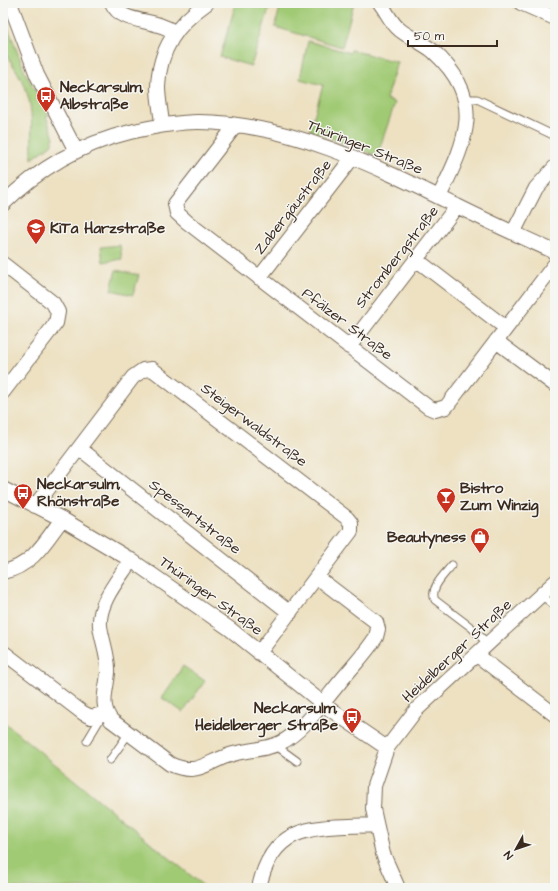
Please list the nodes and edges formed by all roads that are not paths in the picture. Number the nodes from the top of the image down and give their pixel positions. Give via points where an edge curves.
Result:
1 (10, 3) edge
2 (112, 3) edge
3 (207, 3) edge
4 (380, 3) edge
5 (521, 3) edge
6 (555, 18) edge
7 (174, 32) junction
8 (465, 99) junction
9 (162, 124) junction
10 (236, 125) junction
11 (555, 136) edge
12 (76, 151) junction
13 (353, 158) junction
14 (555, 167) edge
15 (439, 197) junction
16 (3, 204) edge
17 (457, 206) junction
18 (513, 233) junction
19 (555, 252) edge
20 (417, 260) junction
21 (3, 264) edge
22 (555, 264) edge
23 (260, 278) junction
24 (506, 328) junction
25 (496, 341) junction
26 (349, 347) junction
27 (555, 385) edge
28 (3, 392) edge
29 (79, 448) junction
30 (3, 489) edge
31 (35, 506) junction
32 (62, 519) junction
33 (131, 560) junction
34 (452, 565) dead end
35 (3, 572) edge
36 (317, 577) junction
37 (555, 582) edge
38 (541, 596) junction
39 (555, 606) edge
40 (290, 613) junction
41 (489, 645) junction
42 (3, 652) edge
43 (260, 653) junction
44 (477, 655) junction
45 (322, 703) junction
46 (102, 714) junction
47 (555, 715) edge
48 (129, 733) junction
49 (87, 741) dead end
50 (275, 745) junction
51 (387, 748) junction
52 (110, 760) dead end
53 (297, 761) dead end
54 (375, 825) junction
55 (259, 888) edge
56 (398, 888) edge

1 - 12 street via 37,75
2 - 7 street via 123,16 158,24
3 - 7 street via 190,15
4 - 8 street via 391,22 443,61
5 - 6 street
7 - 9 street via 160,72 158,88
8 - 11 lane via 476,99
8 - 15 street via 466,127 461,150
9 - 10 street, Thüringer Straße via 198,122
9 - 12 street, Thüringer Straße via 112,136
10 - 13 street, Thüringer Straße via 289,135
10 - 23 street, Pfälzer Straße via 174,208 187,222
12 - 16 street, Thüringer Straße via 28,181
13 - 15 street, Thüringer Straße
13 - 23 street, Zabergäustraße
14 - 18 street via 536,188
15 - 17 street, Thüringer Straße
17 - 18 street, Thüringer Straße
17 - 20 street, Strombergstraße
18 - 19 street, Thüringer Straße
20 - 24 street
20 - 26 street, Strombergstraße
21 - 28 street via 53,303 58,312 56,323
22 - 24 street, Pfälzer Straße
23 - 26 street, Pfälzer Straße
24 - 25 street, Pfälzer Straße
25 - 26 street, Pfälzer Straße via 446,407 435,410
25 - 27 street
29 - 31 street, Steigerwaldstraße
29 - 36 street, Steigerwaldstraße via 134,377 143,370 152,369 349,519 351,531
29 - 40 street, Spessartstraße
30 - 31 street, Thüringer Straße
31 - 32 street, Thüringer Straße
32 - 33 street, Thüringer Straße
32 - 35 street via 25,564
33 - 43 street, Thüringer Straße
33 - 46 street via 107,598 102,614 100,625 108,666
34 - 41 lane via 435,588 435,600 472,628
36 - 40 street, Steigerwaldstraße
36 - 45 street via 376,622 378,629 373,642
37 - 38 street, Heidelberger Straße
38 - 39 lane
38 - 41 street, Heidelberger Straße
40 - 43 street, Steigerwaldstraße
41 - 44 street, Heidelberger Straße
42 - 46 street via 82,713 90,717
43 - 45 street, Thüringer Straße
44 - 47 street
44 - 51 street, Heidelberger Straße via 416,710
45 - 50 street via 291,736
45 - 51 street, Thüringer Straße
46 - 48 street
46 - 49 lane
48 - 50 street via 170,764 190,770 200,769 227,756 267,749
48 - 52 lane
50 - 53 lane
51 - 54 street, Heidelberger Straße via 374,786 372,809
54 - 55 street via 320,828 288,837 273,851
54 - 56 street, Heidelberger Straße via 383,854

